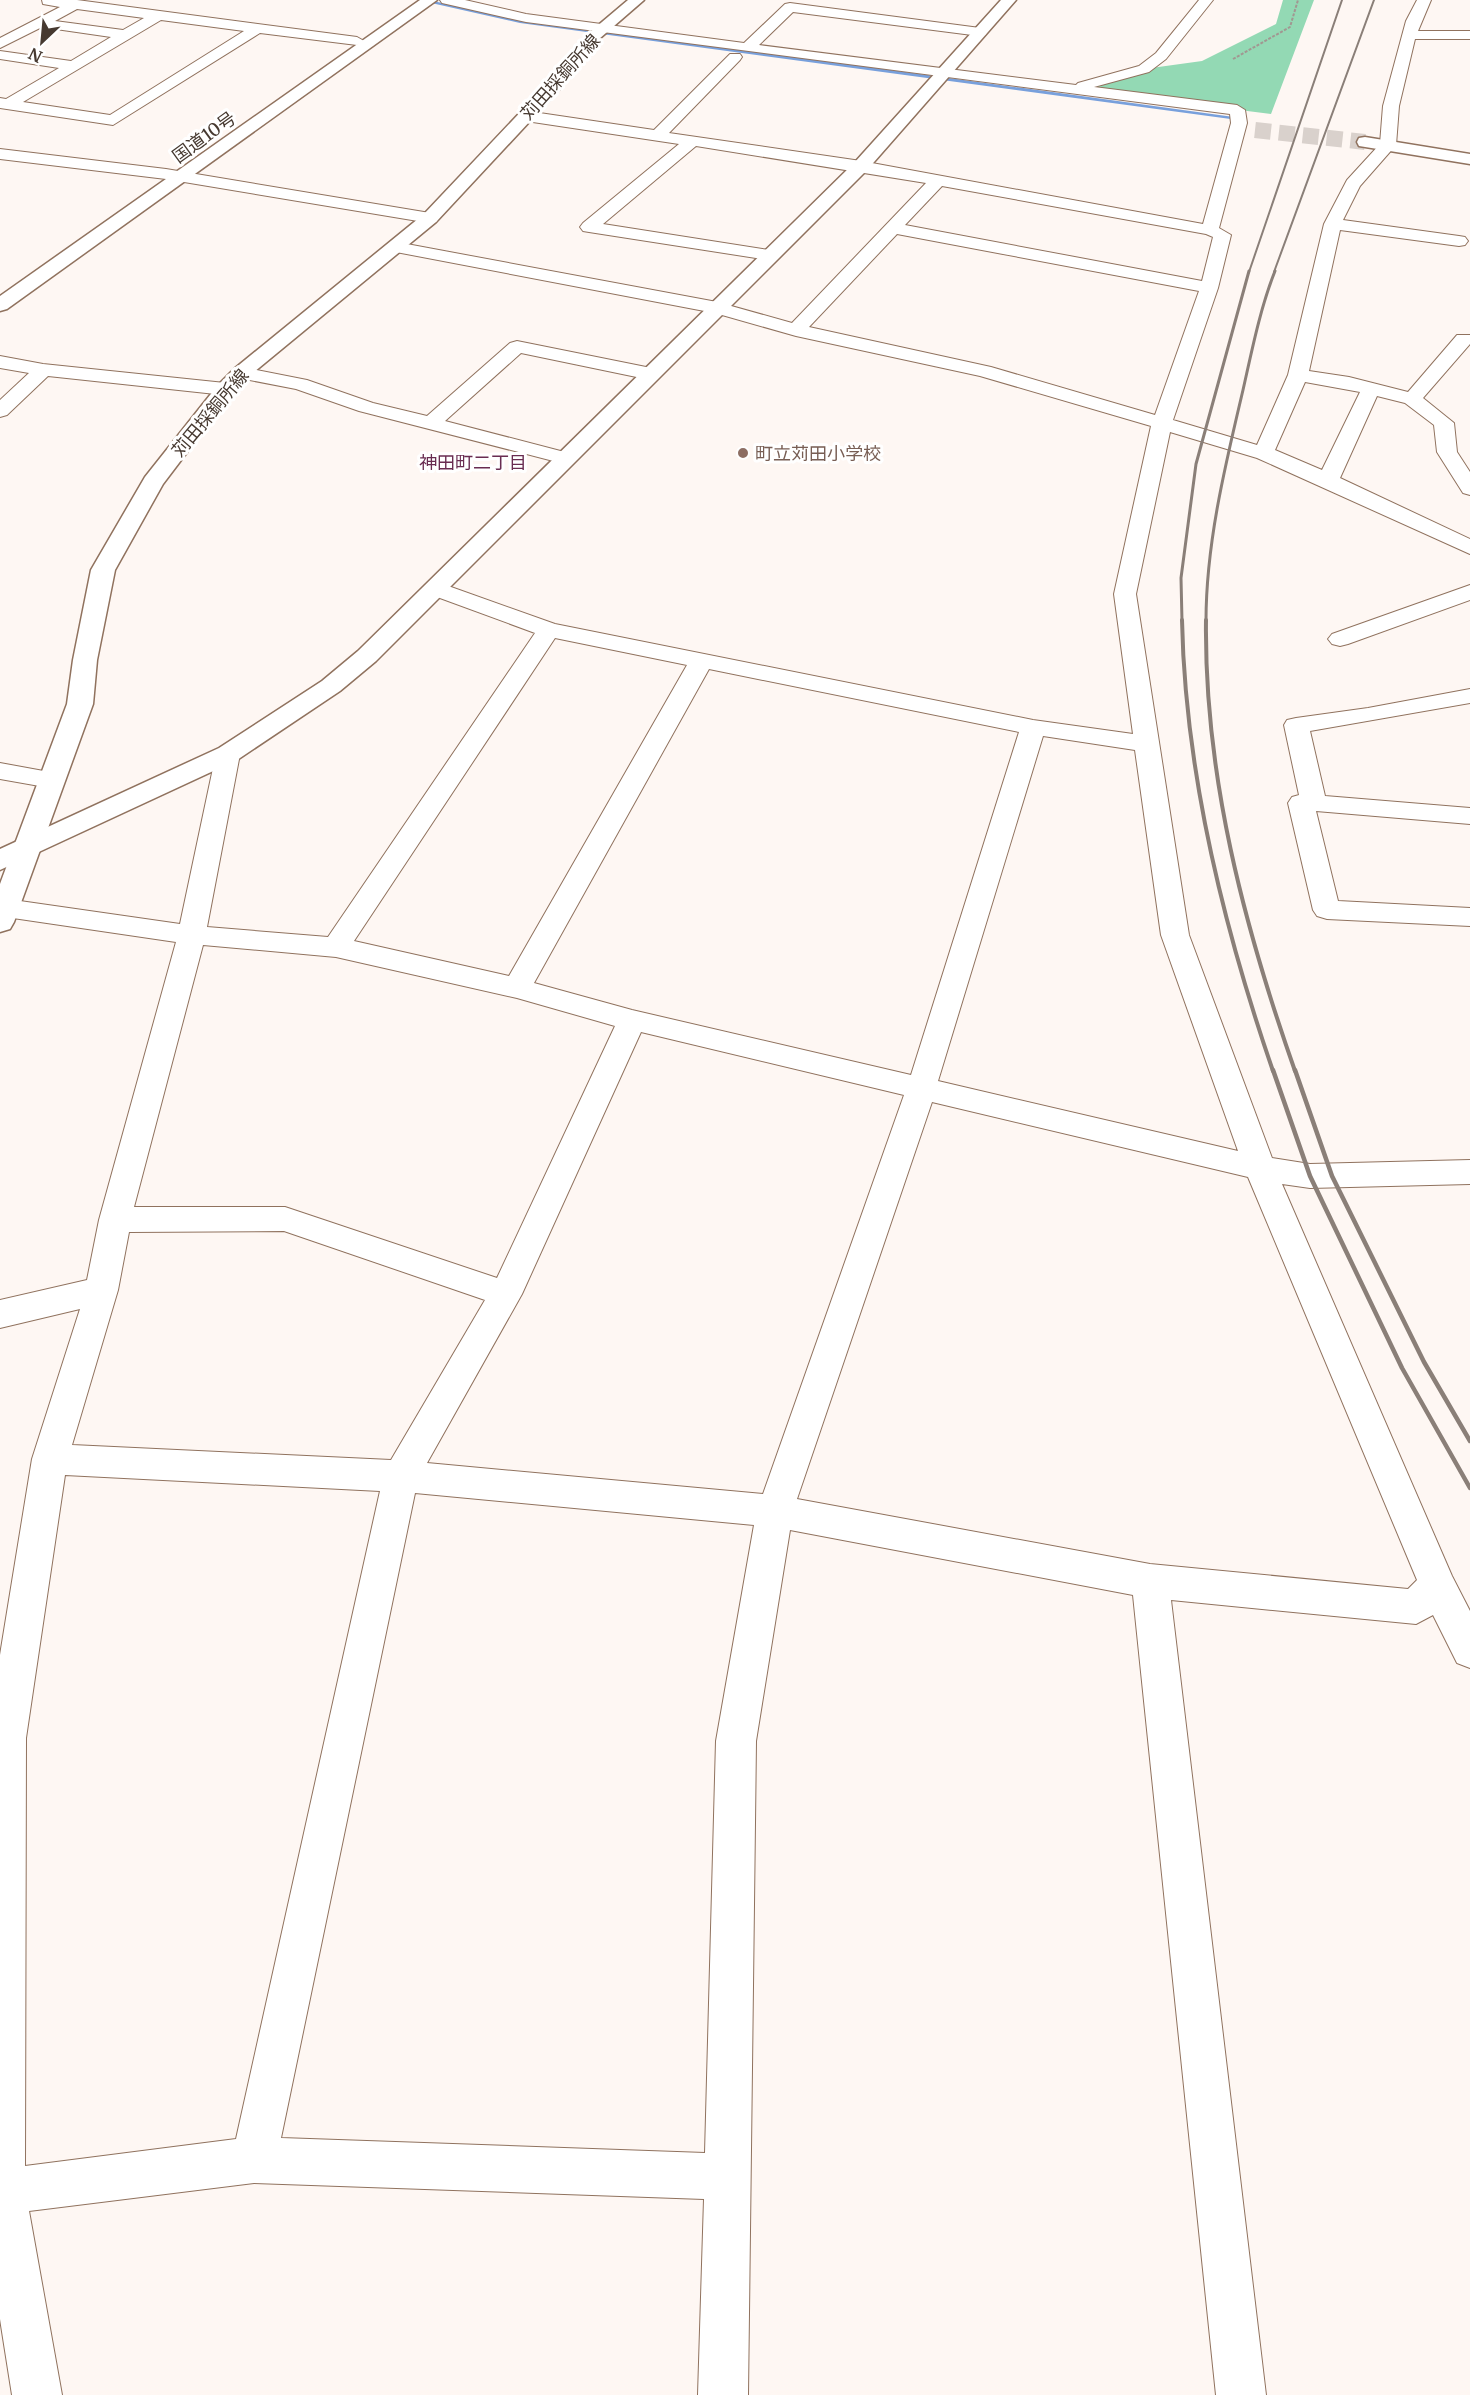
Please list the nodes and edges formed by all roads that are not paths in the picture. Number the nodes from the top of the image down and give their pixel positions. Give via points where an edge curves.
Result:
1 (49, 0) edge
2 (412, 0) edge
3 (430, 0) edge
4 (447, 0) edge
5 (637, 0) edge
6 (1009, 0) edge
7 (1206, 0) edge
8 (1424, 0) edge
9 (76, 4) junction
10 (159, 15) junction
11 (41, 23) junction
12 (258, 28) junction
13 (600, 32) junction
14 (980, 32) junction
15 (124, 35) junction
16 (1409, 35) junction
17 (1470, 35) edge
18 (357, 41) junction
19 (0, 45) edge
20 (742, 53) junction
21 (0, 55) edge
22 (74, 66) junction
23 (940, 79) junction
24 (1074, 89) junction
25 (4, 104) edge
26 (526, 116) junction
27 (1239, 123) junction
28 (1255, 130) tunnel mouth
29 (658, 135) junction
30 (692, 141) junction
31 (1365, 142) tunnel mouth
32 (1388, 145) junction
33 (0, 154) edge
34 (1470, 159) edge
35 (861, 165) junction
36 (174, 176) junction
37 (939, 180) junction
38 (430, 218) junction
39 (1333, 224) junction
40 (893, 228) junction
41 (1210, 230) junction
42 (1459, 241) dead end
43 (396, 247) junction
44 (769, 255) junction
45 (1209, 288) junction
46 (0, 289) edge
47 (0, 304) edge
48 (717, 308) junction
49 (796, 330) junction
50 (1464, 339) dead end
51 (0, 362) edge
52 (43, 370) junction
53 (241, 373) junction
54 (651, 374) junction
55 (1298, 375) junction
56 (225, 389) junction
57 (1371, 389) junction
58 (1412, 399) junction
59 (0, 411) edge
60 (431, 423) junction
61 (1162, 423) junction
62 (1264, 453) junction
63 (565, 458) junction
64 (1466, 479) edge
65 (1328, 480) junction
66 (1468, 538) edge
67 (437, 589) junction
68 (1470, 592) edge
69 (549, 630) junction
70 (1341, 639) dead end
71 (702, 660) junction
72 (1470, 696) edge
73 (1033, 727) junction
74 (1147, 744) junction
75 (228, 754) junction
76 (0, 771) edge
77 (51, 780) junction
78 (1314, 803) junction
79 (1470, 816) edge
80 (27, 846) junction
81 (0, 861) edge
82 (3, 915) edge
83 (1470, 918) edge
84 (192, 935) junction
85 (336, 947) junction
86 (517, 988) junction
87 (632, 1020) junction
88 (921, 1089) junction
89 (1260, 1168) junction
90 (1470, 1172) edge
91 (115, 1220) junction
92 (102, 1290) junction
93 (506, 1294) junction
94 (0, 1314) edge
95 (50, 1459) junction
96 (401, 1476) junction
97 (775, 1511) junction
98 (1150, 1581) junction
99 (1437, 1585) junction
100 (1470, 1650) edge
101 (254, 2160) junction
102 (728, 2177) junction
103 (1, 2191) edge
104 (37, 2395) edge
105 (723, 2395) edge
106 (1241, 2395) edge

1 - 9 street
2 - 18 main road, 国道10号
3 - 36 main road, 国道10号
4 - 13 street
5 - 13 main road, 苅田採銅所線
6 - 14 main road
7 - 24 street via 1161,56 1144,69
8 - 16 street
9 - 10 street
9 - 11 street
10 - 12 street
10 - 15 street
11 - 15 street
11 - 19 street
12 - 18 street
12 - 25 street via 112,120
13 - 20 street
13 - 26 main road, 苅田採銅所線
14 - 20 street via 790,7
14 - 23 main road
15 - 22 street
16 - 17 street
16 - 32 street via 1391,106
18 - 36 main road, 国道10号
20 - 23 street
20 - 29 street
21 - 22 street
22 - 25 street
23 - 24 street
23 - 27 street
23 - 35 main road
24 - 27 street via 1237,110
26 - 29 street
26 - 38 main road, 苅田採銅所線
27 - 28 street
27 - 41 street
29 - 30 street
30 - 35 street
30 - 44 street via 589,227
31 - 32 main road
32 - 34 main road
32 - 39 street via 1353,183
33 - 36 street
35 - 37 street
35 - 44 main road
36 - 38 street
36 - 46 main road, 国道10号
36 - 47 main road, 国道10号
37 - 40 street
37 - 41 street
38 - 43 main road, 苅田採銅所線
39 - 42 street
39 - 55 street
40 - 45 street
40 - 49 street
41 - 45 street via 1222,235
43 - 48 street
43 - 53 main road, 苅田採銅所線
44 - 48 main road
45 - 61 street
48 - 49 street
48 - 54 main road
49 - 61 street via 984,371
50 - 58 street
51 - 52 street
52 - 56 street
52 - 59 street
53 - 56 main road, 苅田採銅所線
53 - 60 street via 300,384 366,407
54 - 60 street via 517,347
54 - 63 main road
55 - 57 street
55 - 62 street
56 - 77 main road, 苅田採銅所線 via 153,482 103,570 80,704
57 - 58 street
57 - 65 street
58 - 64 street via 1444,423 1447,453
60 - 63 street
61 - 62 street
61 - 74 street via 1125,594
62 - 65 street
63 - 67 main road
65 - 66 street
67 - 69 street
67 - 75 main road via 331,686
68 - 70 street
69 - 71 street
69 - 85 street
71 - 73 street
71 - 86 street
72 - 78 street via 1296,725
73 - 74 street
73 - 88 street
74 - 89 street via 1174,935
75 - 80 main road
75 - 84 street
76 - 77 street
77 - 80 main road, 苅田採銅所線
78 - 79 street
78 - 83 street via 1301,803 1327,910
80 - 81 main road
80 - 82 main road, 苅田採銅所線
82 - 84 street
84 - 85 street
84 - 91 street
85 - 86 street
86 - 87 street
87 - 88 street
87 - 93 street
88 - 89 street
88 - 97 street
89 - 90 street via 1310,1176
89 - 99 street
91 - 92 street
91 - 93 street via 285,1219
92 - 94 street
92 - 95 street
93 - 96 street
95 - 96 street
95 - 103 street via 6,1738
96 - 97 street
96 - 101 street
97 - 98 street
97 - 102 street via 736,1741
98 - 99 street via 1416,1607
98 - 106 street
99 - 100 street
101 - 102 street
101 - 103 street
102 - 105 street
103 - 104 street

